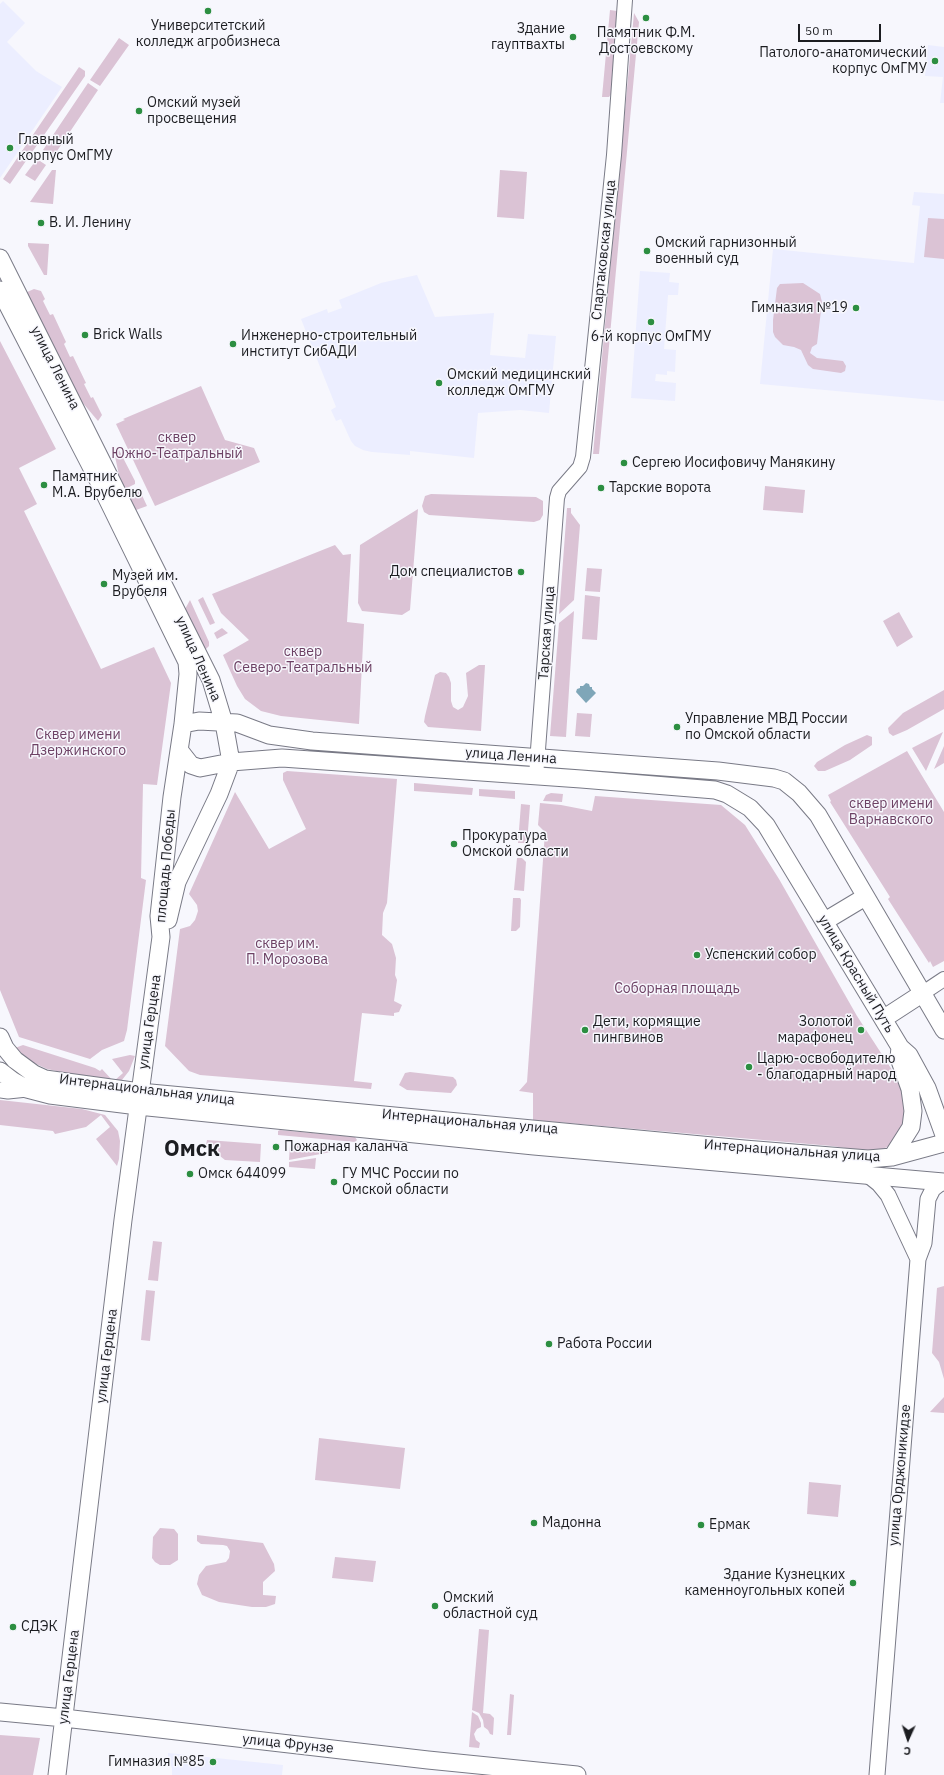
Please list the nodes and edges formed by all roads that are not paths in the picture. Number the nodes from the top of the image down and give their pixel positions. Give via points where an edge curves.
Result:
1 (625, 0) edge
2 (0, 258) edge
3 (0, 290) edge
4 (559, 491) joint
5 (187, 662) joint
6 (224, 723) junction
7 (184, 724) junction
8 (182, 755) junction
9 (403, 757) junction
10 (538, 758) junction
11 (231, 762) junction
12 (536, 776) junction
13 (759, 817) joint
14 (865, 897) junction
15 (825, 921) junction
16 (161, 937) junction
17 (944, 979) edge
18 (923, 993) junction
19 (883, 1019) junction
20 (944, 1030) edge
21 (3, 1043) edge
22 (900, 1047) junction
23 (0, 1071) edge
24 (27, 1089) junction
25 (0, 1090) edge
26 (139, 1099) junction
27 (944, 1135) edge
28 (944, 1142) edge
29 (892, 1157) junction
30 (869, 1176) junction
31 (943, 1182) edge
32 (918, 1259) junction
33 (0, 1712) edge
34 (64, 1718) junction
35 (57, 1775) edge
36 (577, 1775) edge
37 (877, 1775) edge

1 - 4 street, Спартаковская улица via 614,155 583,457 580,467
2 - 6 main road, улица Ленина via 211,680
3 - 5 main road, улица Ленина via 98,480
4 - 10 street, Тарская улица
5 - 7 main road, площадь Победы via 188,686
6 - 7 main road via 199,721
6 - 9 main road, улица Ленина via 237,723 269,735
6 - 11 main road
7 - 8 main road, площадь Победы
8 - 11 main road via 191,765 200,768
8 - 16 main road, площадь Победы via 172,797 159,916
9 - 10 main road, улица Ленина
9 - 11 main road, улица Ленина via 268,758
9 - 12 main road, улица Ленина
10 - 12 street, Тарская улица
10 - 14 main road, улица Ленина via 718,771 784,781 793,787 818,815
11 - 16 main road, площадь Победы via 219,794 177,882 169,917
12 - 13 main road, улица Ленина via 715,790 739,801
13 - 15 main road, улица Красный Путь
14 - 15 main road
14 - 18 main road
15 - 19 main road, улица Красный Путь
16 - 26 main road, улица Герцена
17 - 18 street
18 - 19 main road
18 - 20 main road
19 - 22 main road, улица Красный Путь
21 - 26 main road, Интернациональная улица via 14,1060 34,1074
22 - 27 main road, улица Красный Путь via 909,1055 927,1088
22 - 29 main road via 899,1058 910,1089 913,1111 910,1127
23 - 24 main road, Интернациональная улица
24 - 25 main road
24 - 26 main road, Интернациональная улица via 50,1095
26 - 29 main road, Интернациональная улица via 868,1159
26 - 30 main road, Интернациональная улица via 526,1145
26 - 34 main road, улица Герцена
28 - 29 main road, Интернациональная улица
30 - 31 main road, Интернациональная улица
30 - 32 main road via 880,1184 888,1195
31 - 32 main road, улица Орджоникидзе via 933,1189 928,1199 924,1243
32 - 37 main road, улица Орджоникидзе
33 - 34 main road, улица Фрунзе
34 - 35 main road, улица Герцена
34 - 36 main road, улица Фрунзе

